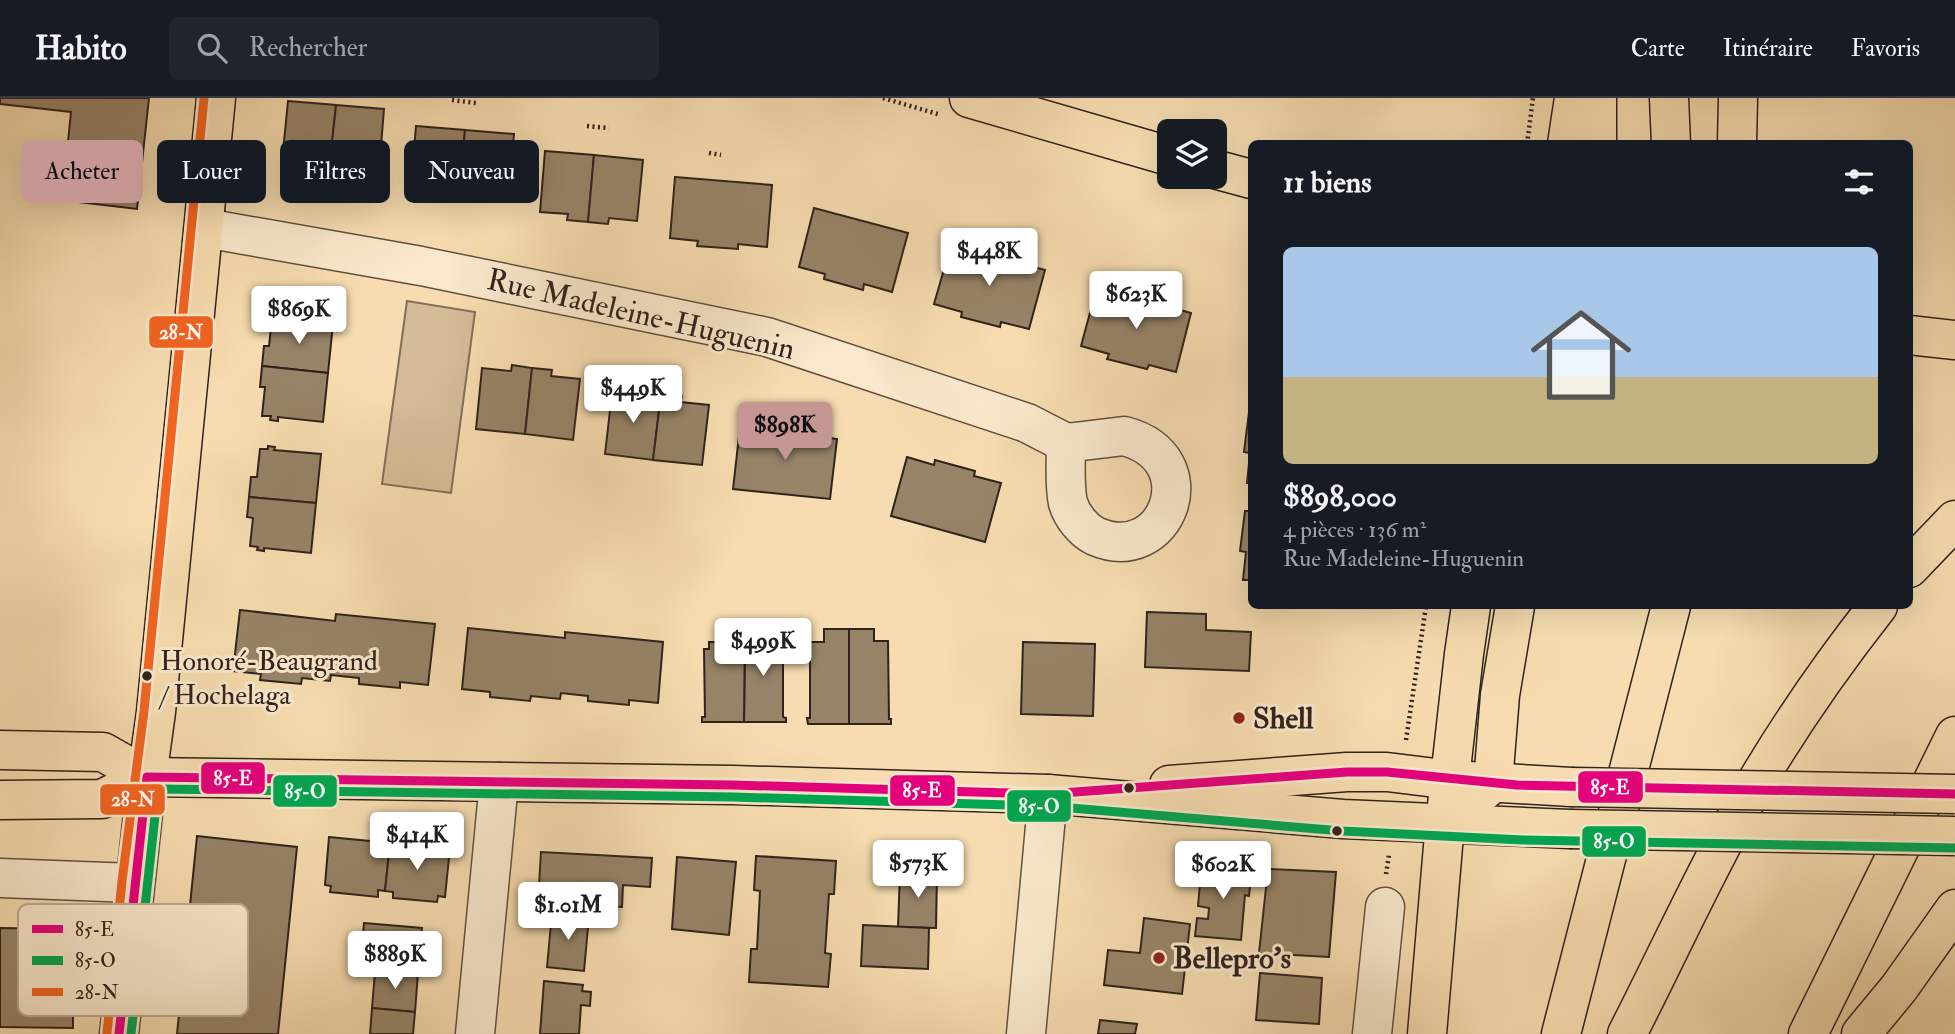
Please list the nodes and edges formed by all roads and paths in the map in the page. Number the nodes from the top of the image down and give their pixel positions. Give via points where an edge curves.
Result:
1 (216, 98) edge
2 (969, 98) edge
3 (1533, 98) edge
4 (1574, 98) edge
5 (1597, 98) edge
6 (1669, 98) edge
7 (1738, 98) edge
8 (452, 100) dead end
9 (476, 103) dead end
10 (587, 126) dead end
11 (609, 128) dead end
12 (1528, 140) edge
13 (1568, 140) edge
14 (1597, 140) edge
15 (1671, 140) edge
16 (1737, 140) edge
17 (709, 153) dead end
18 (1157, 153) edge
19 (722, 155) dead end
20 (1227, 173) edge
21 (1248, 178) edge
22 (205, 228) junction
23 (1913, 335) edge
24 (1955, 340) edge
25 (1066, 443) dead end
26 (1955, 520) edge
27 (1913, 564) edge
28 (1426, 609) edge
29 (1471, 609) edge
30 (1514, 609) edge
31 (1648, 609) edge
32 (1670, 609) edge
33 (1876, 609) edge
34 (1955, 736) edge
35 (1405, 744) dead end
36 (0, 750) edge
37 (147, 777) junction
38 (1452, 780) junction
39 (499, 782) junction
40 (1493, 783) junction
41 (1048, 794) junction
42 (1955, 794) edge
43 (0, 800) edge
44 (1445, 823) junction
45 (1955, 836) edge
46 (1389, 854) dead end
47 (1602, 872) junction
48 (0, 878) edge
49 (134, 883) junction
50 (1385, 890) joint
51 (132, 904) edge
52 (1955, 909) edge
53 (121, 1016) edge
54 (119, 1034) edge
55 (475, 1034) edge
56 (1027, 1034) edge
57 (1372, 1034) edge
58 (1427, 1034) edge
59 (1560, 1034) edge
60 (1627, 1034) edge
61 (1808, 1034) edge
62 (1861, 1034) edge

1 - 22 main road
2 - 18 main road
3 - 12 path
4 - 13 main road
5 - 14 main road
6 - 15 main road
7 - 16 main road
8 - 9 path
10 - 11 path
17 - 19 path
20 - 21 main road
22 - 25 street, Rue Madeleine-Huguenin via 421,265 766,337 1027,423
22 - 37 main road
23 - 24 main road
26 - 27 main road
28 - 35 path
29 - 38 main road
30 - 40 main road via 1500,695
31 - 47 main road
32 - 47 main road
33 - 60 main road via 1813,694 1747,799
34 - 61 main road
36 - 37 main road via 103,752
37 - 39 main road
37 - 43 main road via 102,799
37 - 49 street
38 - 40 main road
38 - 41 main road via 1347,772
38 - 44 main road
39 - 41 main road
39 - 55 street
40 - 42 main road, bridge
40 - 44 main road
41 - 44 main road
41 - 56 street
44 - 45 main road, bridge
44 - 58 main road
46 - 50 path
47 - 59 main road
48 - 49 street
49 - 51 street
50 - 57 street
52 - 62 main road
53 - 54 street

